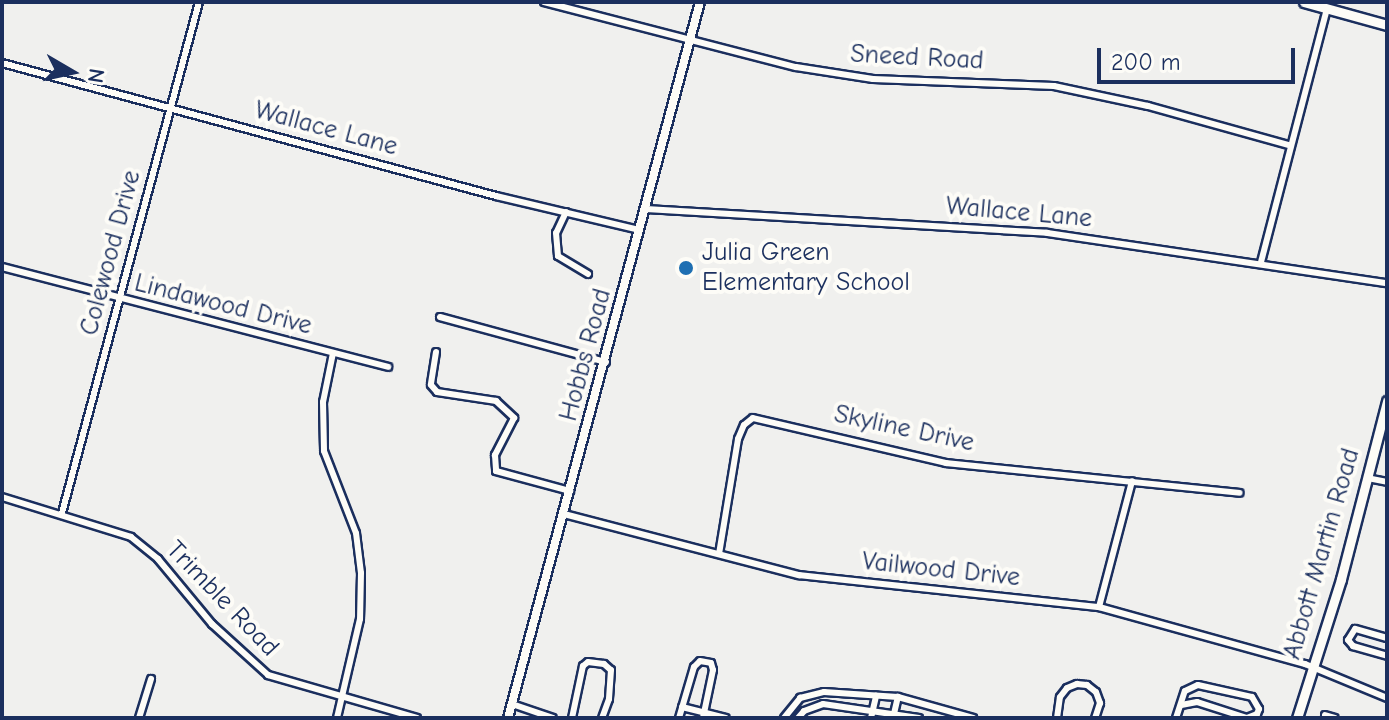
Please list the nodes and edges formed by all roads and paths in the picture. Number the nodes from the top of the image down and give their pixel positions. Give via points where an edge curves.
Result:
1 (199, 2) edge
2 (544, 2) edge
3 (700, 2) edge
4 (1304, 2) edge
5 (1327, 8) junction
6 (1387, 25) edge
7 (689, 40) junction
8 (2, 63) edge
9 (170, 108) junction
10 (1289, 145) junction
11 (646, 209) junction
12 (566, 212) junction
13 (640, 230) junction
14 (1261, 262) junction
15 (2, 267) edge
16 (588, 274) dead end
17 (1387, 283) edge
18 (119, 300) junction
19 (440, 317) dead end
20 (436, 352) dead end
21 (333, 353) junction
22 (606, 362) junction
23 (388, 367) dead end
24 (1387, 401) edge
25 (1367, 478) junction
26 (1132, 481) junction
27 (1387, 482) edge
28 (570, 491) junction
29 (1239, 493) dead end
30 (2, 497) edge
31 (62, 513) junction
32 (564, 514) junction
33 (719, 554) junction
34 (1099, 607) junction
35 (1387, 638) edge
36 (1387, 656) edge
37 (1313, 669) junction
38 (151, 679) dead end
39 (1198, 685) junction
40 (343, 696) junction
41 (876, 696) junction
42 (898, 697) junction
43 (1387, 698) edge
44 (1197, 702) junction
45 (512, 704) junction
46 (1181, 705) junction
47 (682, 707) junction
48 (873, 709) junction
49 (704, 715) edge
50 (893, 715) edge
51 (1325, 715) dead end
52 (139, 718) edge
53 (337, 718) edge
54 (417, 718) edge
55 (508, 718) edge
56 (553, 718) edge
57 (572, 718) edge
58 (602, 718) edge
59 (679, 718) edge
60 (726, 718) edge
61 (784, 718) edge
62 (798, 718) edge
63 (871, 718) edge
64 (919, 718) edge
65 (973, 718) edge
66 (1057, 718) edge
67 (1095, 718) edge
68 (1176, 718) edge
69 (1297, 718) edge
70 (1335, 718) edge

1 - 9 street, Colewood Drive
2 - 7 street, Sneed Road
3 - 7 street, Hobbs Road
4 - 5 main road
5 - 6 main road
5 - 10 street
7 - 10 street, Sneed Road via 849,77 1022,82 1086,91
7 - 11 street, Hobbs Road
8 - 9 street, Wallace Lane
9 - 12 street, Wallace Lane
9 - 18 street, Colewood Drive
10 - 14 street
11 - 13 street, Hobbs Road
11 - 14 street, Wallace Lane via 1047,233
12 - 13 street, Wallace Lane
12 - 16 street via 556,233 558,256
13 - 22 street, Hobbs Road
14 - 17 street, Wallace Lane
15 - 18 street, Lindawood Drive
18 - 21 street, Lindawood Drive
18 - 31 street, Colewood Drive
19 - 22 street
20 - 28 street via 431,385 437,392 496,401 514,418 495,455 496,471
21 - 23 street, Lindawood Drive
21 - 40 street via 323,402 324,451 356,533 361,573 360,619
22 - 28 street, Hobbs Road
24 - 25 main road, Abbott Martin Road
25 - 27 street
25 - 37 main road, Abbott Martin Road
26 - 29 street, Skyline Drive
26 - 33 street, Skyline Drive via 946,463 753,418 738,439
26 - 34 street
28 - 32 street, Hobbs Road
30 - 31 street, Trimble Road
31 - 40 street, Trimble Road via 131,537 268,675
32 - 33 street, Vailwood Drive
32 - 45 street, Hobbs Road
33 - 34 street, Vailwood Drive via 799,575
34 - 37 street, Vailwood Drive
35 - 36 street via 1355,629 1348,640
37 - 43 street, Vailwood Drive
37 - 69 main road, Abbott Martin Road
38 - 52 street
39 - 44 street
39 - 44 street via 1252,697 1259,709 1247,718
39 - 46 street via 1185,691
40 - 53 street
40 - 54 street, Trimble Road
41 - 42 street
41 - 48 street
41 - 61 street via 824,692 800,698
42 - 50 street
42 - 65 street
44 - 46 street
45 - 55 street, Hobbs Road
45 - 56 street
46 - 68 street
47 - 49 street
47 - 49 street via 694,667 706,661 713,670
47 - 59 street
48 - 50 street
48 - 62 street via 823,704
48 - 63 street
49 - 60 street
50 - 64 street
51 - 70 street
57 - 58 street via 588,662 611,670
66 - 67 street via 1063,692 1082,684 1099,697

